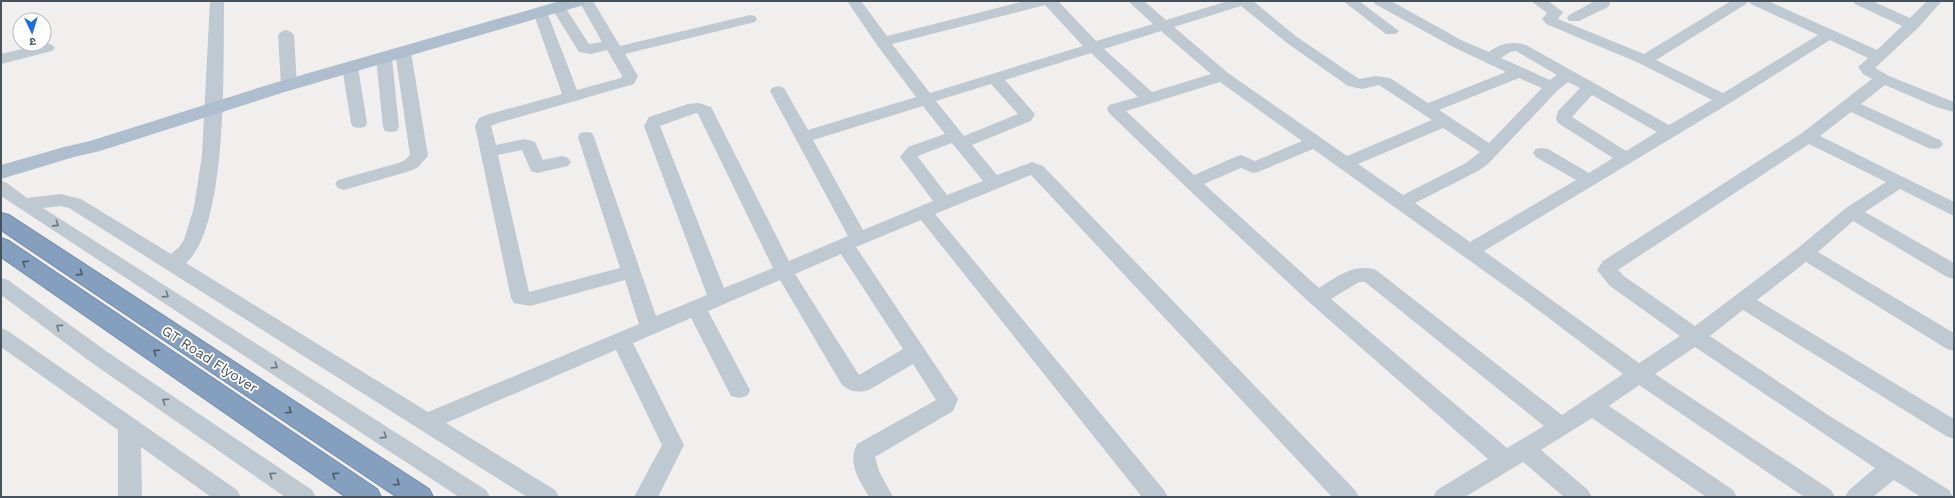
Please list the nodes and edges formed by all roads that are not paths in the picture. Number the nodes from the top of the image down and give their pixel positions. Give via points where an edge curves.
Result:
1 (217, 1) edge
2 (578, 1) edge
3 (586, 1) edge
4 (854, 1) edge
5 (1042, 1) edge
6 (1050, 1) edge
7 (1135, 1) edge
8 (1243, 1) edge
9 (1350, 1) edge
10 (1380, 1) edge
11 (1538, 1) edge
12 (1602, 1) edge
13 (1742, 1) edge
14 (1756, 1) edge
15 (1860, 1) edge
16 (1935, 1) edge
17 (558, 7) junction
18 (540, 12) junction
19 (1574, 18) dead end
20 (750, 19) dead end
21 (1913, 25) junction
22 (1163, 26) junction
23 (1391, 31) dead end
24 (1829, 34) junction
25 (286, 35) dead end
26 (882, 42) junction
27 (1093, 47) junction
28 (613, 48) junction
29 (30, 52) edge
30 (403, 52) junction
31 (1879, 57) junction
32 (384, 58) junction
33 (1490, 58) junction
34 (1, 59) edge
35 (1644, 60) junction
36 (350, 67) junction
37 (1520, 72) junction
38 (1568, 74) junction
39 (1222, 76) junction
40 (994, 78) junction
41 (1883, 79) junction
42 (289, 85) junction
43 (1552, 87) junction
44 (1590, 87) junction
45 (778, 90) dead end
46 (572, 98) junction
47 (1149, 98) junction
48 (927, 100) junction
49 (1724, 100) junction
50 (1850, 104) junction
51 (1954, 107) edge
52 (212, 109) junction
53 (1426, 109) junction
54 (1444, 121) junction
55 (359, 123) dead end
56 (391, 127) dead end
57 (1669, 132) junction
58 (586, 137) dead end
59 (804, 137) junction
60 (1808, 137) junction
61 (958, 139) junction
62 (1314, 142) junction
63 (1934, 144) dead end
64 (94, 147) junction
65 (488, 152) junction
66 (1491, 152) junction
67 (1542, 153) dead end
68 (1625, 158) junction
69 (562, 162) dead end
70 (1345, 163) junction
71 (1, 172) edge
72 (1588, 180) junction
73 (1899, 181) junction
74 (994, 183) junction
75 (1192, 183) junction
76 (344, 184) dead end
77 (1, 185) edge
78 (1401, 203) junction
79 (24, 204) junction
80 (944, 204) junction
81 (1954, 210) edge
82 (924, 212) junction
83 (1852, 212) junction
84 (1, 220) edge
85 (852, 242) junction
86 (1, 246) edge
87 (1470, 251) junction
88 (1805, 253) junction
89 (173, 263) junction
90 (784, 271) junction
91 (630, 272) junction
92 (1954, 272) edge
93 (1, 285) edge
94 (1318, 298) junction
95 (719, 299) junction
96 (1743, 301) junction
97 (696, 308) junction
98 (650, 327) junction
99 (1, 336) edge
100 (1694, 337) junction
101 (621, 340) junction
102 (1954, 343) edge
103 (916, 352) junction
104 (1639, 374) junction
105 (739, 390) dead end
106 (1592, 406) junction
107 (426, 422) junction
108 (129, 426) junction
109 (1561, 427) junction
110 (1954, 430) edge
111 (1515, 455) junction
112 (1892, 467) junction
113 (130, 497) edge
114 (229, 497) edge
115 (304, 497) edge
116 (367, 497) edge
117 (419, 497) edge
118 (478, 497) edge
119 (547, 497) edge
120 (646, 497) edge
121 (881, 497) edge
122 (1156, 497) edge
123 (1348, 497) edge
124 (1445, 497) edge
125 (1580, 497) edge
126 (1725, 497) edge
127 (1823, 497) edge
128 (1857, 497) edge
129 (1941, 497) edge

1 - 52 street
2 - 17 main road
3 - 28 street
4 - 26 street
5 - 26 street
6 - 27 street
7 - 22 street
8 - 22 street
8 - 53 street via 1292,40 1354,83 1363,85 1381,80
9 - 23 street
10 - 33 street via 1458,44
11 - 35 street via 1556,12 1549,19 1551,21
12 - 19 street via 1603,4
13 - 35 street
14 - 24 street
15 - 21 street
16 - 21 street
17 - 18 main road
17 - 28 street via 584,49
18 - 30 main road
18 - 46 street
20 - 28 street
21 - 31 street
22 - 27 street
22 - 39 street
24 - 31 street
24 - 49 street
25 - 42 street
26 - 48 street
27 - 40 street
27 - 47 street
28 - 46 street via 630,76 628,81
29 - 34 street
30 - 32 main road
30 - 76 street via 419,156 404,167
31 - 41 street via 1866,67
32 - 36 main road
32 - 56 street
33 - 37 street
33 - 38 street via 1509,46 1514,46
35 - 49 street
36 - 42 main road
36 - 55 street
37 - 43 street
37 - 53 street
38 - 43 street
38 - 44 street
39 - 47 street
39 - 62 street
40 - 48 street
40 - 61 street via 1027,114 1025,117
41 - 50 street
41 - 51 street
42 - 52 main road
43 - 66 street
44 - 57 street
44 - 68 street via 1564,115 1564,119
45 - 59 street
46 - 65 street via 485,122
47 - 75 street via 1115,109
48 - 59 street
48 - 61 street
49 - 57 street
50 - 60 street
50 - 63 street
52 - 64 main road
52 - 89 street via 211,155 199,225 186,252
53 - 54 street
54 - 66 street
54 - 70 street
57 - 68 street
58 - 91 street
59 - 85 street
60 - 73 street
60 - 100 street via 1607,270 1617,281
61 - 74 street
61 - 80 street via 914,151 909,157
62 - 70 street
62 - 75 street via 1258,166 1253,167 1241,161
64 - 71 main road via 60,154
64 - 77 main road via 55,166
65 - 69 street via 525,144 529,146 537,167
65 - 91 street via 521,298 530,299
66 - 78 street via 1472,167
67 - 72 street
68 - 72 street
70 - 78 street
72 - 87 street
73 - 81 street
73 - 83 street
74 - 80 street
74 - 123 street via 1028,169 1037,170
75 - 94 street
77 - 79 street
78 - 87 street
79 - 89 street via 61,200 75,203
79 -> 118 street
80 - 82 street
82 - 85 street
82 - 122 street
83 - 88 street
83 - 92 street
84 -> 117 highway, GT Road Flyover
85 - 90 street
85 - 103 street
116 -> 86 highway, GT Road Flyover
87 - 104 street
88 - 96 street
88 - 102 street
89 - 107 street
90 - 95 street
90 - 95 street via 704,111 694,108 655,121 652,126
90 - 103 street via 850,379 856,384 868,381
91 - 98 street
115 -> 93 street
94 - 109 street via 1356,275 1369,275
94 - 111 street
95 - 97 street
96 - 100 street
96 - 110 street
97 - 98 street
97 - 105 street
98 - 101 street
99 - 108 street
100 - 104 street
100 - 112 street
101 - 107 street
101 - 120 street via 673,445
103 - 121 street via 946,396 947,402 863,454 863,462
104 - 106 street
104 - 127 street
106 - 109 street
106 - 126 street
107 - 119 street
108 - 113 street
108 - 114 street
109 - 111 street
111 - 124 street
111 - 125 street
112 - 128 street
112 - 129 street

